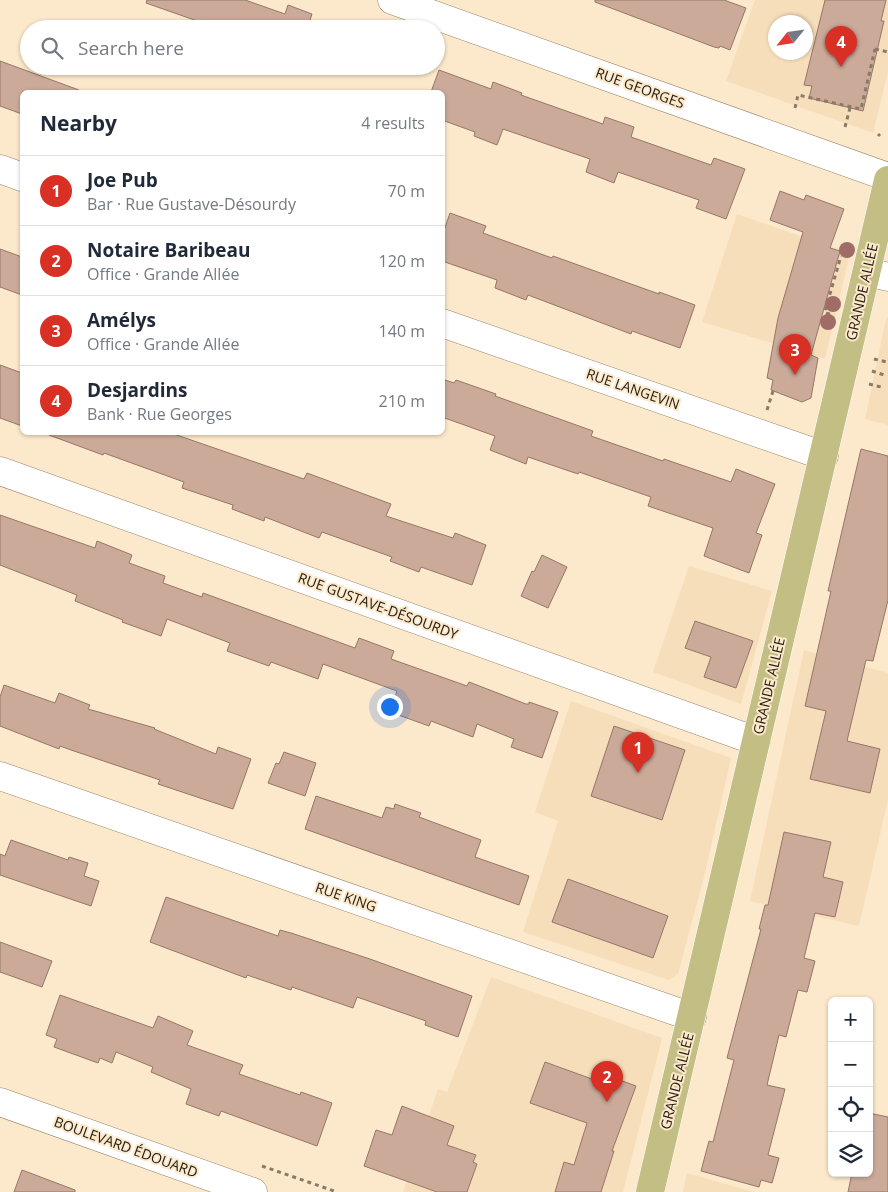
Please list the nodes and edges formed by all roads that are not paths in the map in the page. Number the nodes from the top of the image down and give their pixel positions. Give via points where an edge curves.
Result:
1 (392, 0) edge
2 (0, 169) edge
3 (20, 176) edge
4 (888, 179) edge
5 (878, 275) edge
6 (445, 324) edge
7 (824, 456) junction
8 (0, 472) edge
9 (756, 741) junction
10 (0, 776) edge
11 (692, 1017) junction
12 (0, 1102) edge
13 (253, 1192) edge
14 (650, 1192) edge

1 - 4 street, RUE GEORGES
2 - 3 street
4 - 5 main road, GRANDE ALLÉE
5 - 7 main road, GRANDE ALLÉE
6 - 7 street, RUE LANGEVIN
7 - 9 main road, GRANDE ALLÉE
8 - 9 street, RUE GUSTAVE-DÉSOURDY
9 - 11 main road, GRANDE ALLÉE
10 - 11 street, RUE KING
11 - 14 main road, GRANDE ALLÉE
12 - 13 street, BOULEVARD ÉDOUARD

